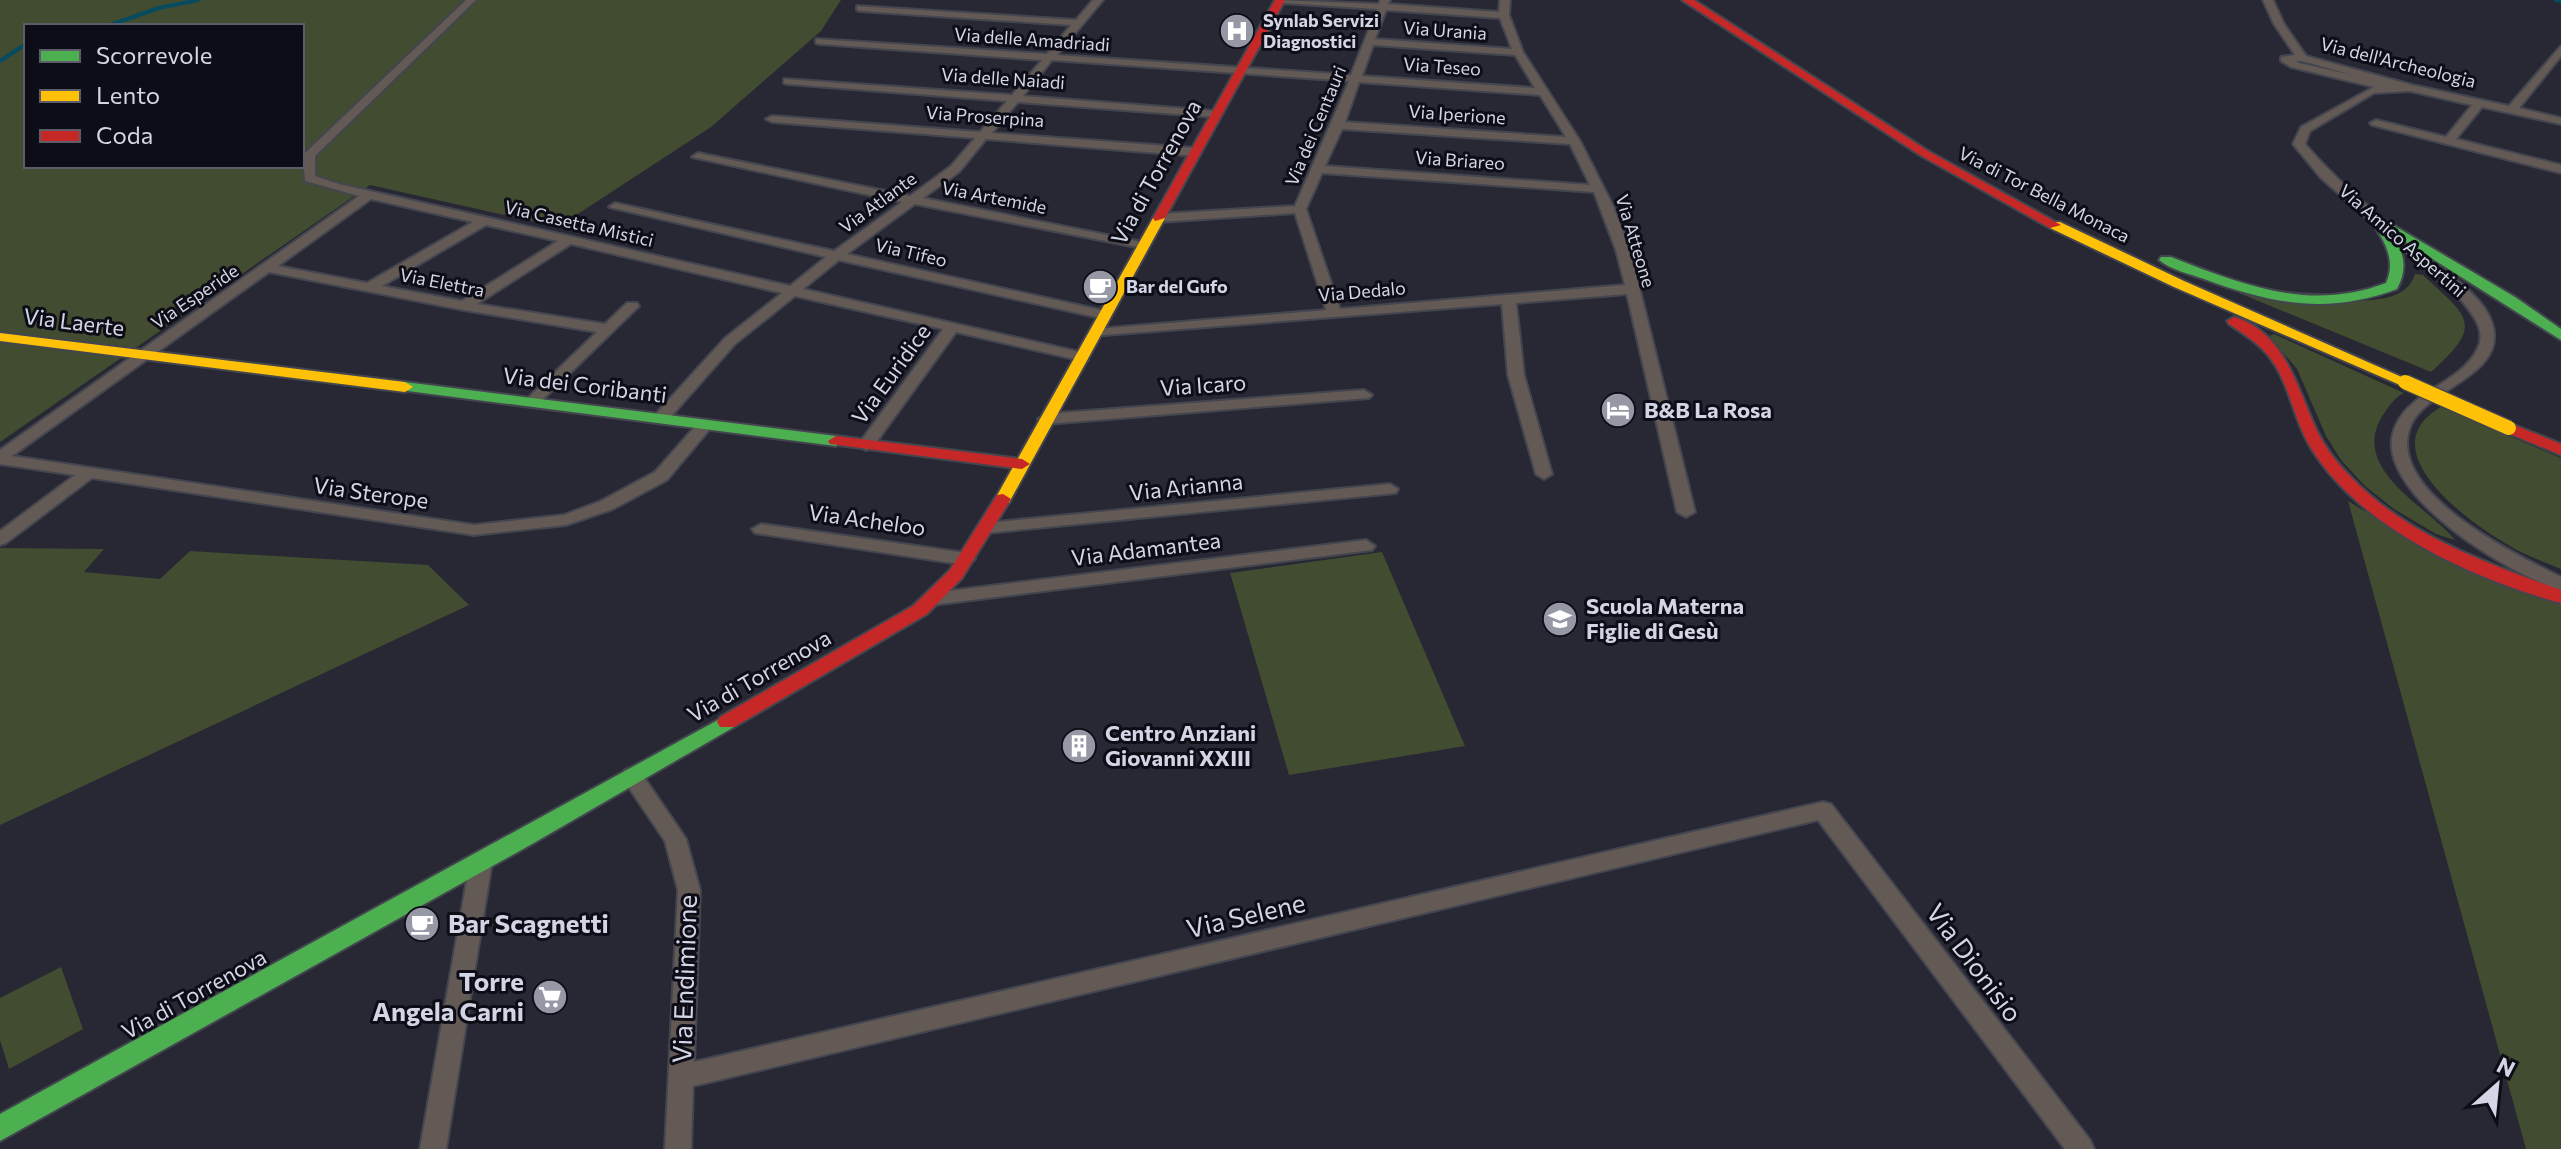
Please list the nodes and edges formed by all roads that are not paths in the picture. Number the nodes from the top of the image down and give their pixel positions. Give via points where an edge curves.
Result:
1 (471, 0) edge
2 (1098, 0) edge
3 (1281, 0) edge
4 (1505, 0) edge
5 (1687, 0) edge
6 (1708, 0) edge
7 (2268, 0) edge
8 (1384, 3) edge
9 (860, 8) dead end
10 (1504, 15) junction
11 (1079, 23) junction
12 (820, 41) dead end
13 (1370, 42) junction
14 (2561, 49) edge
15 (1518, 52) junction
16 (1050, 57) junction
17 (2302, 58) junction
18 (2546, 69) junction
19 (1241, 71) junction
20 (2561, 72) edge
21 (1356, 79) junction
22 (788, 81) dead end
23 (2388, 87) junction
24 (2410, 88) junction
25 (1544, 92) junction
26 (1016, 98) junction
27 (2480, 102) junction
28 (2512, 110) junction
29 (1215, 114) junction
30 (772, 119) dead end
31 (2561, 121) edge
32 (2376, 123) dead end
33 (1338, 125) junction
34 (986, 134) junction
35 (1574, 141) junction
36 (2449, 141) junction
37 (1195, 152) junction
38 (698, 157) dead end
39 (1319, 169) junction
40 (2561, 169) edge
41 (1599, 189) junction
42 (370, 194) junction
43 (913, 200) junction
44 (615, 207) dead end
45 (1300, 209) junction
46 (2052, 214) junction
47 (1159, 218) junction
48 (2376, 219) junction
49 (486, 220) junction
50 (568, 241) junction
51 (1142, 246) junction
52 (837, 255) junction
53 (270, 268) junction
54 (2151, 272) junction
55 (370, 287) junction
56 (1632, 289) junction
57 (790, 291) junction
58 (1509, 299) junction
59 (464, 306) junction
60 (632, 306) dead end
61 (1334, 313) junction
62 (1105, 315) junction
63 (608, 329) junction
64 (951, 329) junction
65 (1096, 333) junction
66 (2561, 336) edge
67 (0, 337) edge
68 (143, 355) junction
69 (1083, 357) junction
70 (2412, 380) junction
71 (1364, 395) dead end
72 (531, 403) junction
73 (661, 418) junction
74 (1046, 419) junction
75 (2514, 424) junction
76 (705, 425) junction
77 (2561, 438) edge
78 (866, 445) junction
79 (2561, 450) edge
80 (0, 458) edge
81 (1022, 464) junction
82 (87, 474) junction
83 (1544, 474) dead end
84 (1390, 489) dead end
85 (1686, 512) dead end
86 (986, 528) junction
87 (761, 529) dead end
88 (0, 539) edge
89 (1366, 546) dead end
90 (966, 559) junction
91 (2561, 582) edge
92 (2561, 597) edge
93 (932, 599) junction
94 (632, 776) junction
95 (1823, 810) joint
96 (481, 862) junction
97 (682, 1077) junction
98 (0, 1128) edge
99 (433, 1149) edge
100 (678, 1149) edge
101 (2081, 1149) edge

1 - 42 street, Via Casetta Mistici via 309,155 309,178
2 - 11 street, Via Atlante
3 - 8 street
3 - 19 main road, Via di Torrenova
4 - 10 street, Via Atteone
5 - 54 main road, Via di Tor Bella Monaca via 1936,161
6 - 46 main road, Via di Tor Bella Monaca via 1922,142
7 - 17 street
8 - 10 street
8 - 13 street, Via dei Centauri
9 - 11 street
10 - 15 street, Via Atteone
11 - 16 street, Via Atlante
12 - 16 street, Via delle Amadriadi
13 - 15 street, Via Urania
13 - 21 street, Via dei Centauri
14 - 18 street
15 - 25 street, Via Atteone
16 - 19 street, Via delle Amadriadi
16 - 26 street, Via Atlante
17 - 23 street, Via dell'Archeologia via 2285,59
17 - 24 street, Via dell'Archeologia
18 - 20 street
18 - 28 street
19 - 21 street, Via Teseo
19 - 29 main road, Via di Torrenova
21 - 25 street, Via Teseo
21 - 33 street, Via dei Centauri
22 - 26 street, Via delle Naiadi
23 - 24 street, Via Amico Aspertini
23 - 48 street, Via Amico Aspertini via 2372,90 2308,127 2299,141 2316,166
24 - 27 street, Via dell'Archeologia
25 - 35 street, Via Atteone
26 - 29 street, Via delle Naiadi
26 - 34 street, Via Atlante
27 - 28 street, Via dell'Archeologia
27 - 36 street
28 - 31 street, Via dell'Archeologia
29 - 37 main road, Via di Torrenova
30 - 34 street, Via Proserpina
32 - 36 street
33 - 35 street, Via Iperione
33 - 39 street, Via dei Centauri
34 - 37 street, Via Proserpina
34 - 43 street, Via Atlante via 955,169
35 - 41 street, Via Atteone
36 - 40 street
37 - 47 main road, Via di Torrenova
38 - 43 street, Via Artemide
39 - 41 street, Via Briareo
39 - 45 street, Via dei Centauri
41 - 56 street, Via Atteone
42 - 49 street, Via Casetta Mistici
42 - 53 street, Via Esperide
43 - 51 street, Via Artemide
43 - 52 street, Via Atlante
44 - 52 street, Via Tifeo
45 - 47 street
45 - 61 street, Via dei Centauri
46 - 48 main road via 2209,276 2282,296 2329,301 2374,296 2396,281 2400,258
46 - 70 main road, Via di Tor Bella Monaca
47 - 51 main road, Via di Torrenova
48 - 66 main road
48 - 91 street, Via Amico Aspertini via 2473,304 2490,333 2481,355 2407,419 2400,439 2403,461 2438,510 2531,570
49 - 50 street, Via Casetta Mistici
49 - 55 street
50 - 57 street, Via Casetta Mistici
50 - 59 street
51 - 62 main road, Via di Torrenova
52 - 57 street, Via Atlante
52 - 62 street, Via Tifeo
53 - 55 street, Via Elettra
53 - 68 street, Via Esperide
54 - 70 main road, Via di Tor Bella Monaca
54 - 92 main road via 2240,325 2274,354 2320,451 2369,503 2456,555
55 - 59 street, Via Elettra
56 - 58 street, Via Dedalo
56 - 85 street, Via Atteone
57 - 64 street, Via Casetta Mistici
57 - 73 street, Via Atlante via 730,341
58 - 61 street, Via Dedalo
58 - 83 street via 1516,375
59 - 63 street, Via Elettra
60 - 63 street
61 - 65 street, Via Dedalo
62 - 65 main road, Via di Torrenova
63 - 72 street
64 - 69 street, Via Casetta Mistici
64 - 78 street, Via Euridice
65 - 69 main road, Via di Torrenova
67 - 68 main road, Via Laerte
68 - 72 main road, Via dei Coribanti
68 - 80 street, Via Esperide
69 - 74 main road, Via di Torrenova
70 - 75 main road
71 - 74 street, Via Icaro
72 - 73 main road, Via dei Coribanti
73 - 76 main road, Via dei Coribanti
74 - 81 main road, Via di Torrenova
75 - 77 main road
75 - 79 main road
76 - 78 main road, Via dei Coribanti
76 - 82 street, Via Sterope via 661,476 642,489 566,520 496,529
78 - 81 main road, Via dei Coribanti
80 - 82 street, Via Sterope
81 - 86 main road, Via di Torrenova
82 - 88 street
84 - 86 street, Via Arianna
86 - 90 main road, Via di Torrenova
87 - 90 street, Via Acheloo
89 - 93 street, Via Adamantea
90 - 93 main road, Via di Torrenova
93 - 94 main road, Via di Torrenova via 906,619
94 - 96 main road, Via di Torrenova
94 - 97 street, Via Endimione via 669,828 688,880
95 - 97 street, Via Selene
95 - 101 street, Via Dionisio
96 - 98 main road, Via di Torrenova
96 - 99 street
97 - 100 street, Via Endimione

